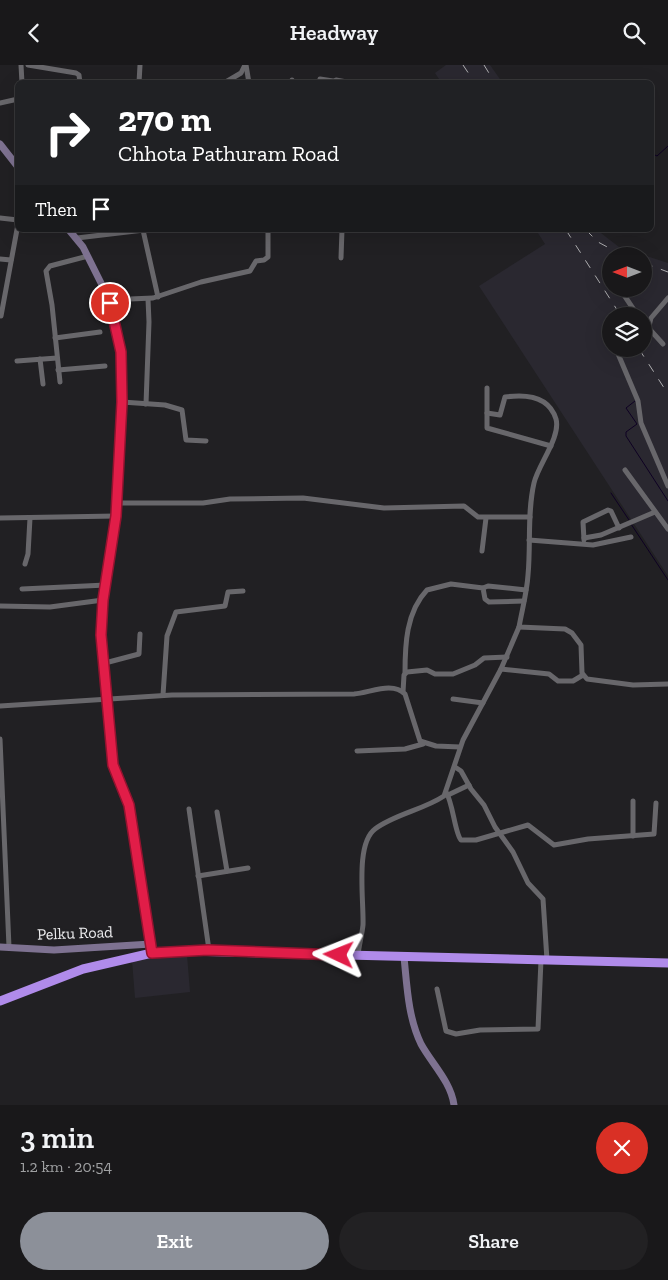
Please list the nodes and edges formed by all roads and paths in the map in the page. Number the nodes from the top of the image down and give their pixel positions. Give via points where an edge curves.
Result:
1 (21, 65) edge
2 (28, 65) edge
3 (140, 65) edge
4 (245, 65) edge
5 (320, 79) dead end
6 (22, 80) edge
7 (80, 80) edge
8 (139, 80) edge
9 (229, 80) edge
10 (248, 80) edge
11 (324, 80) edge
12 (15, 100) edge
13 (0, 103) edge
14 (0, 144) edge
15 (15, 163) edge
16 (0, 218) edge
17 (15, 220) edge
18 (16, 232) edge
19 (71, 232) edge
20 (127, 232) edge
21 (143, 232) edge
22 (268, 232) edge
23 (342, 232) edge
24 (78, 238) junction
25 (88, 256) junction
26 (341, 258) dead end
27 (0, 259) edge
28 (11, 260) junction
29 (158, 297) junction
30 (148, 299) junction
31 (668, 299) edge
32 (2, 300) edge
33 (110, 303) junction
34 (1, 316) edge
35 (652, 317) edge
36 (652, 330) edge
37 (100, 332) dead end
38 (55, 338) junction
39 (663, 344) dead end
40 (619, 357) edge
41 (57, 358) junction
42 (40, 359) junction
43 (17, 361) dead end
44 (104, 366) dead end
45 (58, 370) junction
46 (60, 382) dead end
47 (43, 384) dead end
48 (487, 388) dead end
49 (122, 402) junction
50 (146, 404) junction
51 (486, 413) junction
52 (206, 441) dead end
53 (551, 446) junction
54 (625, 469) dead end
55 (668, 486) edge
56 (117, 503) junction
57 (655, 512) junction
58 (116, 516) junction
59 (0, 517) edge
60 (530, 517) junction
61 (30, 518) junction
62 (486, 518) junction
63 (619, 527) junction
64 (668, 529) edge
65 (631, 537) dead end
66 (529, 540) junction
67 (584, 541) junction
68 (482, 551) dead end
69 (25, 564) dead end
70 (106, 585) junction
71 (483, 588) junction
72 (22, 589) dead end
73 (526, 590) junction
74 (243, 591) dead end
75 (103, 600) junction
76 (524, 601) junction
77 (0, 606) edge
78 (519, 627) junction
79 (140, 634) dead end
80 (507, 657) junction
81 (105, 663) junction
82 (501, 669) junction
83 (405, 673) junction
84 (583, 675) junction
85 (668, 684) edge
86 (403, 692) junction
87 (163, 695) junction
88 (453, 699) dead end
89 (108, 700) junction
90 (483, 703) junction
91 (0, 706) edge
92 (0, 739) edge
93 (423, 744) junction
94 (460, 747) junction
95 (357, 751) dead end
96 (455, 767) junction
97 (1, 771) edge
98 (469, 785) junction
99 (447, 794) junction
100 (633, 801) dead end
101 (2, 803) edge
102 (656, 803) dead end
103 (189, 809) dead end
104 (217, 813) dead end
105 (499, 834) junction
106 (633, 836) junction
107 (248, 867) dead end
108 (227, 871) junction
109 (198, 876) junction
110 (0, 947) edge
111 (9, 947) junction
112 (151, 949) junction
113 (208, 950) junction
114 (358, 955) junction
115 (404, 957) junction
116 (544, 960) junction
117 (668, 963) edge
118 (437, 989) dead end
119 (0, 1001) edge
120 (454, 1105) edge

1 - 6 street
2 - 7 street via 76,73
3 - 8 street
4 - 9 street via 241,73
4 - 10 street
5 - 11 street
12 - 13 street
14 - 15 street
16 - 17 street
18 - 28 street
19 - 24 street
20 - 24 street
21 - 29 street
22 - 29 street via 268,257 256,261 252,270 201,282
23 - 26 street
24 - 25 street
25 - 33 street
25 - 38 street via 47,269
27 - 28 street
28 - 32 street
29 - 30 street
30 - 33 street
30 - 50 street
31 - 35 street
32 - 34 street
33 - 49 street via 121,352
36 - 39 street
37 - 38 street
38 - 41 street
40 - 55 street via 638,401 640,423
41 - 42 street
41 - 45 street
42 - 43 street
42 - 47 street
44 - 45 street
45 - 46 street
48 - 51 street
49 - 50 street
49 - 56 street
50 - 52 street via 165,405 182,411 186,440
51 - 53 street via 487,428
51 - 53 street via 500,415 506,397 543,400 551,407 556,421
53 - 60 street via 534,481
54 - 57 street
56 - 58 street
56 - 62 street via 308,498 384,508 464,506 475,516
57 - 63 street
57 - 64 street
58 - 61 street
58 - 70 street
59 - 61 street
60 - 62 street
60 - 66 street
61 - 69 street
62 - 68 street
63 - 67 street
63 - 67 street via 608,510 583,522
65 - 67 street via 592,545
66 - 67 street
66 - 73 street
70 - 72 street
70 - 75 street
71 - 73 street
71 - 76 street via 484,599 489,602
71 - 83 street via 450,584 426,591 405,636
73 - 76 street
74 - 87 street via 228,592 225,606 176,612 167,636
75 - 77 street via 50,607
75 - 81 street via 101,625
76 - 78 street
78 - 80 street
78 - 84 street via 565,629 572,633 581,645
79 - 81 street via 139,654
80 - 82 street
80 - 83 street via 484,658 453,674 436,674 427,670
81 - 89 street
82 - 84 street via 549,674 558,681 573,681
82 - 90 street
83 - 86 street
84 - 85 street via 590,680 626,685
86 - 87 street via 384,689 354,694
86 - 93 street via 417,738
87 - 89 street
88 - 90 street
89 - 91 street
89 - 112 street via 113,765 129,805
90 - 94 street
92 - 97 street
93 - 94 street
93 - 95 street via 405,749
94 - 96 street
96 - 98 street
96 - 99 street
97 - 101 street
98 - 99 street
98 - 105 street
99 - 105 street via 459,839 476,840
99 - 114 street via 382,825 365,842 363,927
100 - 106 street
101 - 111 street
102 - 106 street via 654,834
103 - 109 street
104 - 108 street
105 - 106 street via 528,825 554,845
105 - 116 street via 528,883 542,899
107 - 108 street
108 - 109 street
109 - 113 street
110 - 111 street, Pelku Road
111 - 112 street, Pelku Road
112 - 113 highway
112 - 119 highway via 83,969
113 - 114 highway
114 - 115 highway
115 - 116 highway
115 - 120 street via 412,1021
116 - 117 highway
116 - 118 street via 538,1029 480,1030 456,1034 446,1031

